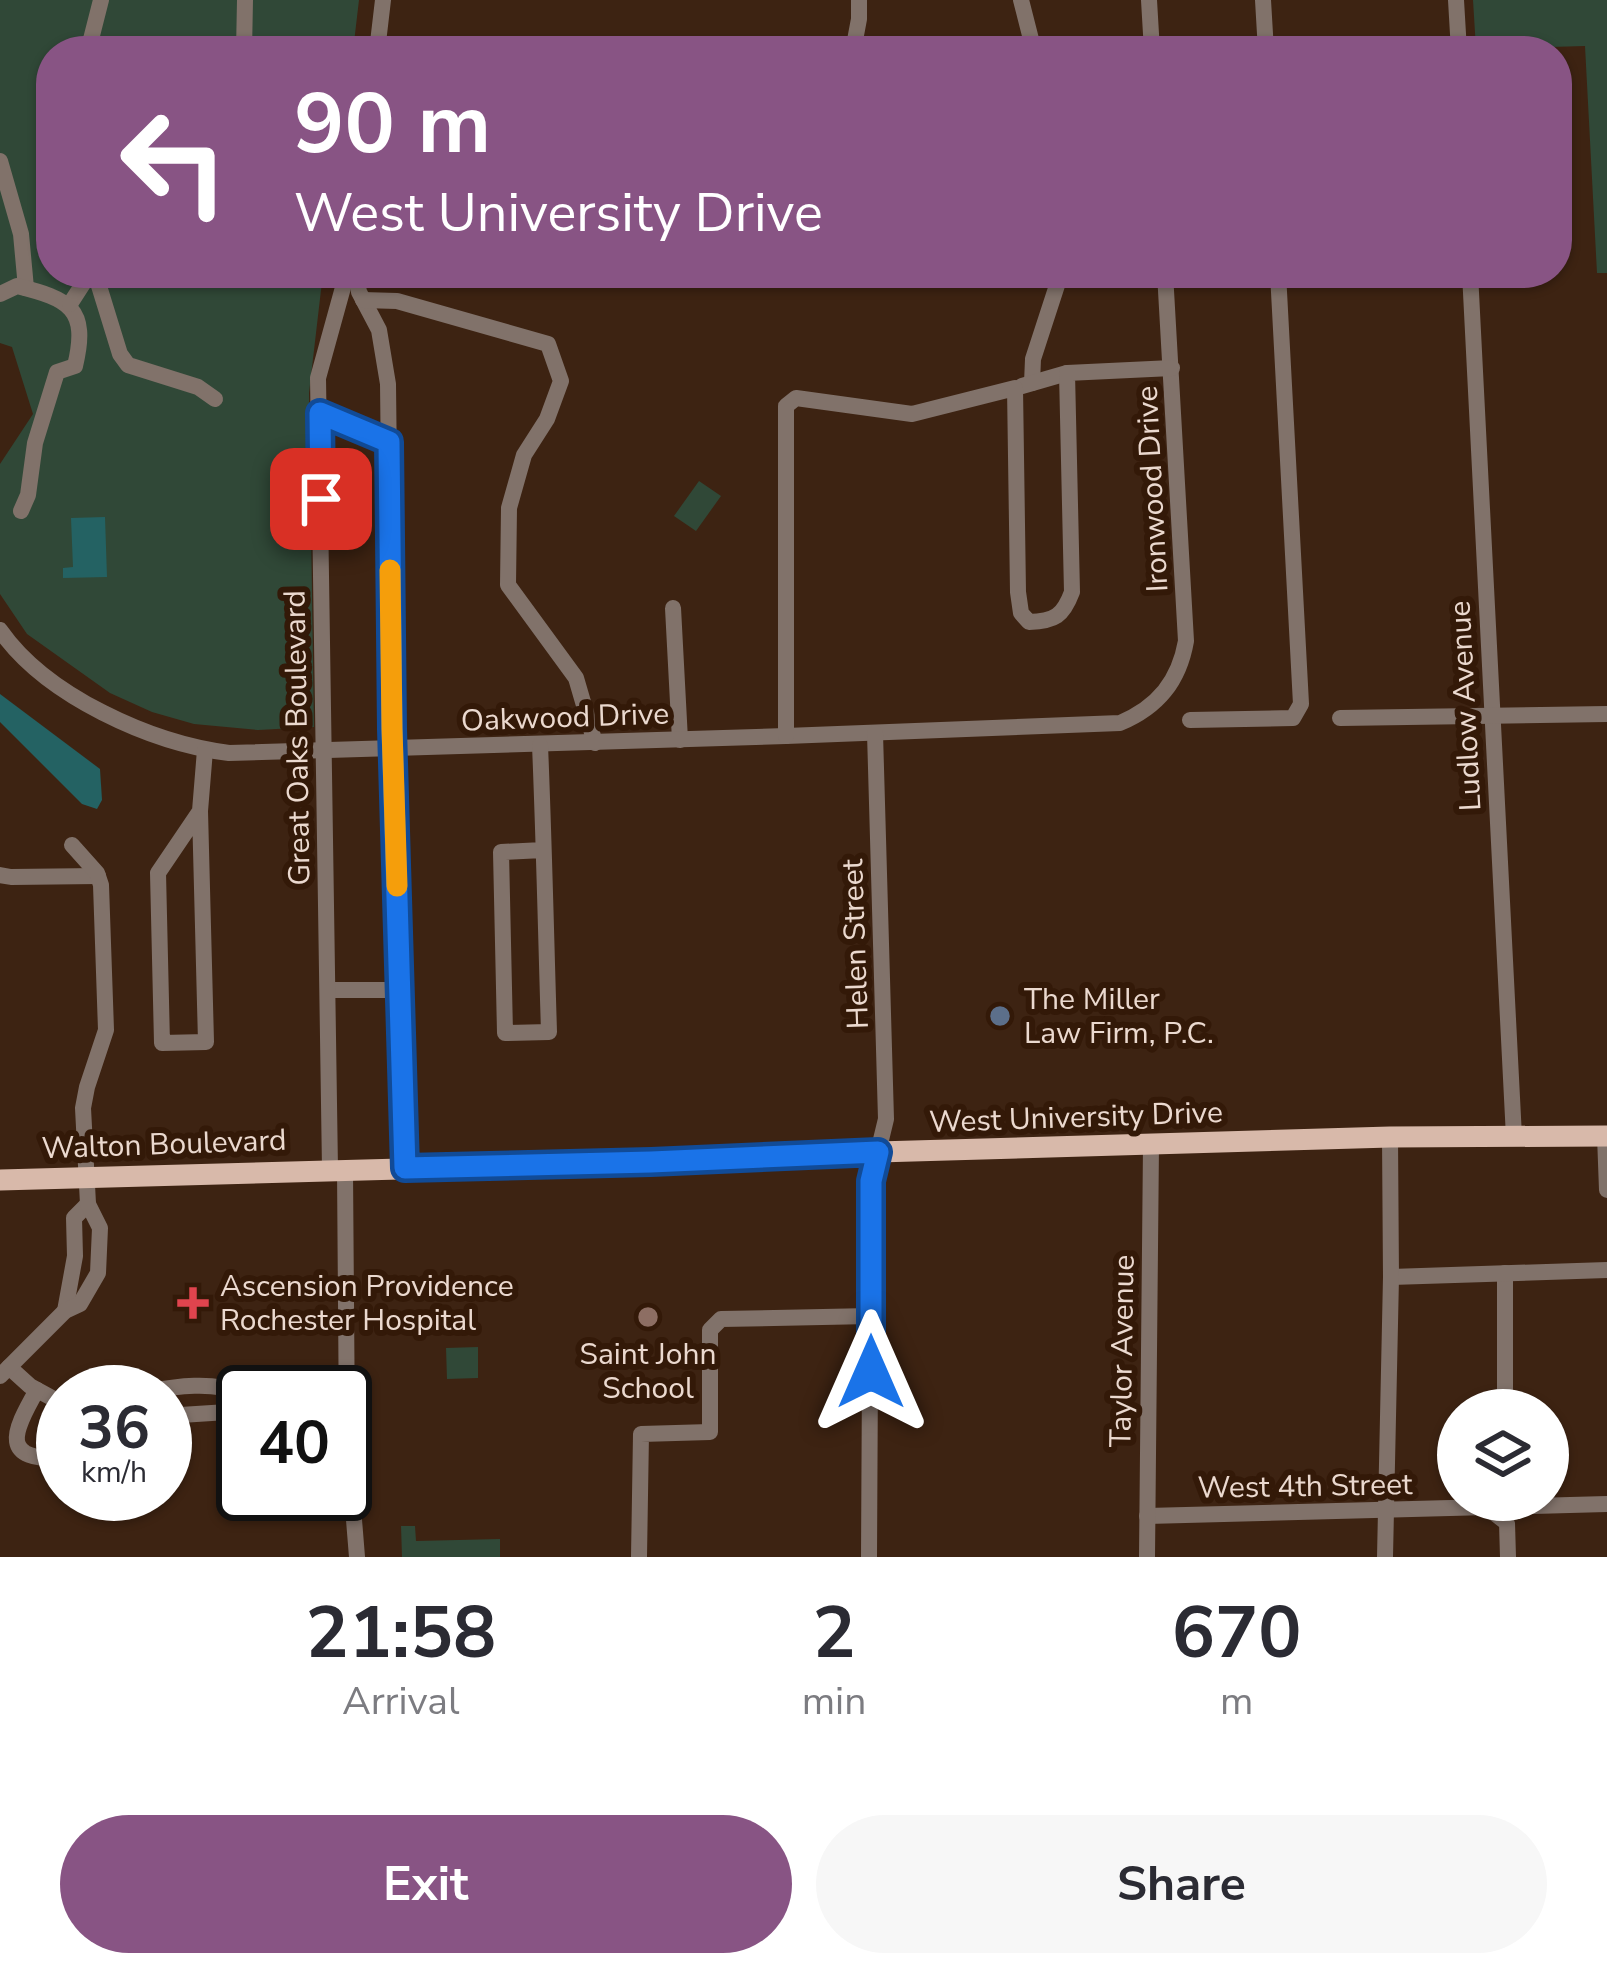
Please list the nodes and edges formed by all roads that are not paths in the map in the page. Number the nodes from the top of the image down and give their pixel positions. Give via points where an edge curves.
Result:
1 (101, 0) edge
2 (244, 0) edge
3 (383, 0) edge
4 (859, 0) edge
5 (1021, 0) edge
6 (1149, 0) edge
7 (1263, 0) edge
8 (1456, 0) edge
9 (92, 36) edge
10 (244, 36) edge
11 (379, 36) edge
12 (856, 36) edge
13 (1030, 36) edge
14 (1151, 36) edge
15 (1265, 36) edge
16 (1458, 36) edge
17 (0, 161) edge
18 (26, 288) junction
19 (82, 288) edge
20 (98, 288) edge
21 (342, 288) edge
22 (358, 288) edge
23 (1056, 288) edge
24 (1167, 288) edge
25 (1279, 288) edge
26 (1471, 288) edge
27 (0, 294) edge
28 (363, 300) junction
29 (70, 304) junction
30 (1172, 368) junction
31 (1067, 373) junction
32 (1024, 385) junction
33 (215, 399) dead end
34 (320, 413) junction
35 (389, 442) junction
36 (21, 512) dead end
37 (673, 608) dead end
38 (0, 630) edge
39 (1161, 696) joint
40 (1607, 714) edge
41 (1340, 718) dead end
42 (1492, 718) junction
43 (1190, 720) dead end
44 (875, 733) junction
45 (786, 736) junction
46 (680, 740) junction
47 (595, 743) junction
48 (540, 745) junction
49 (392, 749) junction
50 (205, 750) junction
51 (324, 751) junction
52 (200, 811) junction
53 (72, 845) dead end
54 (543, 850) junction
55 (0, 875) edge
56 (98, 876) junction
57 (401, 990) junction
58 (328, 991) junction
59 (1606, 1136) edge
60 (1390, 1137) junction
61 (1514, 1137) junction
62 (1151, 1145) junction
63 (878, 1152) junction
64 (405, 1168) junction
65 (338, 1170) junction
66 (87, 1177) junction
67 (0, 1180) edge
68 (1607, 1190) edge
69 (1607, 1270) edge
70 (1504, 1273) junction
71 (1391, 1277) junction
72 (871, 1316) junction
73 (344, 1365) edge
74 (4, 1369) edge
75 (36, 1389) edge
76 (1505, 1389) edge
77 (36, 1392) edge
78 (36, 1458) edge
79 (1569, 1504) edge
80 (1607, 1504) edge
81 (1437, 1507) edge
82 (1386, 1510) junction
83 (1148, 1516) junction
84 (354, 1521) edge
85 (1506, 1521) edge
86 (357, 1557) edge
87 (639, 1557) edge
88 (869, 1557) edge
89 (1147, 1557) edge
90 (1385, 1557) edge
91 (1508, 1557) edge

1 - 9 street
2 - 10 street
3 - 11 street
4 - 12 street
5 - 13 street
6 - 14 street
7 - 15 street
8 - 16 street
17 - 18 street
18 - 27 street
18 - 29 street
19 - 29 street
20 - 33 street via 128,365
21 - 34 street, Great Oaks Boulevard via 319,378
22 - 28 street
23 - 32 street
24 - 30 street, Ironwood Drive
25 - 43 street via 1301,704 1293,718
26 - 42 street, Ludlow Avenue
28 - 35 street via 384,356
28 - 47 street via 397,301 548,344 561,381 524,455 509,508 508,585 575,678
29 - 36 street via 81,342 75,366 57,372
30 - 31 street
30 - 39 street, Ironwood Drive via 1186,641
31 - 32 street
31 - 32 street via 1072,592 1066,609 1039,622 1021,613 1018,592
32 - 45 street via 912,414 796,398 787,406
34 - 35 street
34 - 51 street, Great Oaks Boulevard
35 - 49 street
37 - 46 street
38 - 50 street, Oakwood Drive via 89,705
39 - 44 street, Oakwood Drive via 1107,725
40 - 42 street
41 - 42 street
42 - 61 street, Ludlow Avenue
44 - 45 street, Oakwood Drive
44 - 63 street, Helen Street via 886,1119
45 - 46 street, Oakwood Drive
46 - 47 street, Oakwood Drive
47 - 48 street, Oakwood Drive
48 - 49 street, Oakwood Drive
48 - 54 street
49 - 51 street, Oakwood Drive
49 - 57 street
50 - 51 street, Oakwood Drive
50 - 52 street
51 - 58 street, Great Oaks Boulevard
52 - 52 street via 206,1042 162,1043 158,873
53 - 56 street
54 - 54 street via 549,1032 505,1033 501,852
55 - 56 street
56 - 66 street via 106,1030 84,1098
57 - 58 street
57 - 64 street
58 - 65 street, Great Oaks Boulevard
59 - 61 main road, West University Drive
59 - 68 street
60 - 61 main road, West University Drive
60 - 62 main road, West University Drive
60 - 71 street
62 - 63 main road, West University Drive
62 - 83 street, Taylor Avenue
63 - 64 main road, West University Drive
63 - 72 street, Helen Street
64 - 65 main road, West University Drive
65 - 66 main road, Walton Boulevard
65 - 73 street, Great Oaks Boulevard
66 - 67 main road, Walton Boulevard
66 - 74 street via 64,1311
69 - 70 street
70 - 71 street
70 - 76 street
71 - 82 street
72 - 87 street via 721,1319 710,1330 710,1432 641,1434
72 - 88 street, Helen Street
74 - 75 street
77 - 78 street via 14,1444
79 - 80 street, West 4th Street
81 - 82 street, West 4th Street
82 - 83 street, West 4th Street
82 - 90 street
83 - 89 street, Taylor Avenue
84 - 86 street, Great Oaks Boulevard
85 - 91 street

